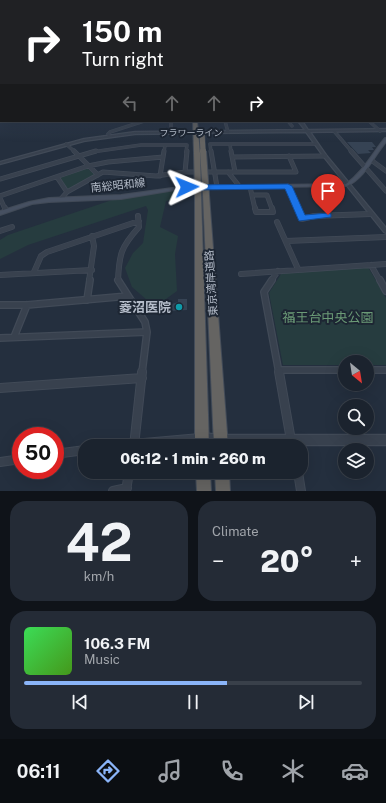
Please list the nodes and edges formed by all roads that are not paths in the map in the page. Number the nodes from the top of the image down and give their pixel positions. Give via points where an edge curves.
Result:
1 (141, 122) edge
2 (171, 122) edge
3 (196, 122) edge
4 (201, 122) edge
5 (225, 122) edge
6 (289, 122) edge
7 (301, 122) edge
8 (370, 122) edge
9 (292, 126) dead end
10 (386, 130) edge
11 (334, 131) junction
12 (380, 131) junction
13 (171, 132) junction
14 (199, 132) junction
15 (228, 132) junction
16 (307, 132) junction
17 (109, 136) junction
18 (385, 141) edge
19 (66, 144) junction
20 (230, 144) junction
21 (315, 144) junction
22 (165, 145) junction
23 (77, 155) junction
24 (233, 156) junction
25 (289, 156) junction
26 (325, 156) junction
27 (163, 157) junction
28 (371, 160) junction
29 (0, 163) edge
30 (88, 166) junction
31 (365, 168) junction
32 (386, 171) edge
33 (185, 172) junction
34 (214, 172) junction
35 (228, 172) junction
36 (235, 172) junction
37 (98, 175) junction
38 (160, 176) junction
39 (57, 177) junction
40 (0, 179) edge
41 (386, 184) edge
42 (348, 185) junction
43 (380, 185) junction
44 (218, 186) junction
45 (288, 186) junction
46 (240, 187) junction
47 (250, 187) junction
48 (386, 191) edge
49 (67, 192) junction
50 (202, 195) junction
51 (252, 195) junction
52 (0, 197) edge
53 (62, 199) junction
54 (6, 210) junction
55 (0, 213) edge
56 (371, 214) junction
57 (277, 222) dead end
58 (12, 227) dead end
59 (0, 231) edge
60 (386, 232) edge
61 (92, 236) junction
62 (386, 237) edge
63 (286, 241) junction
64 (386, 264) edge
65 (371, 265) junction
66 (298, 269) junction
67 (92, 270) junction
68 (278, 271) junction
69 (34, 272) junction
70 (241, 274) dead end
71 (0, 275) edge
72 (386, 291) edge
73 (128, 296) junction
74 (87, 300) junction
75 (0, 305) edge
76 (27, 305) junction
77 (147, 332) junction
78 (14, 337) junction
79 (0, 338) edge
80 (279, 370) junction
81 (338, 370) edge
82 (374, 370) edge
83 (386, 370) edge
84 (142, 378) junction
85 (0, 388) edge
86 (135, 439) edge
87 (202, 439) edge
88 (221, 439) edge
89 (291, 439) edge
90 (386, 440) edge
91 (308, 442) edge
92 (78, 451) edge
93 (64, 453) edge
94 (12, 460) edge
95 (0, 462) edge
96 (128, 479) edge
97 (203, 479) edge
98 (222, 479) edge
99 (299, 479) edge
100 (126, 489) edge
101 (113, 491) edge
102 (204, 491) edge
103 (223, 491) edge
104 (301, 491) edge

1 - 17 street via 110,132
2 - 13 street
3 - 14 highway, 東京湾岸道路
4 - 14 highway, 東京湾岸道路
5 - 15 street
6 - 9 street
7 - 16 street
8 - 12 street
10 - 12 street, フラワーライン
11 - 12 street, フラワーライン
11 - 16 street, フラワーライン
11 - 31 street
13 - 14 street, フラワーライン
13 - 17 street, フラワーライン
14 - 15 street, フラワーライン
14 - 50 highway, 東京湾岸道路, bridge
15 - 16 street, フラワーライン
16 - 21 street
17 - 19 street, フラワーライン
18 - 28 main road
19 - 23 street
19 - 29 street, フラワーライン
20 - 21 street
20 - 24 street
20 - 34 street via 210,144
21 - 26 street
22 - 23 street via 124,146
22 - 27 street
22 - 33 street via 187,145
23 - 30 street
23 - 40 street
24 - 25 street
24 - 36 street
25 - 26 street
25 - 36 street via 296,172
26 - 42 street
27 - 30 street
27 - 38 street
28 - 31 main road
28 - 32 street
30 - 37 street
30 - 39 street
31 - 42 main road
31 - 43 street
33 - 34 street
33 - 38 street
34 - 35 street
34 - 44 street
35 - 36 street
35 - 46 street
37 - 38 street via 103,172
37 - 49 street
39 - 49 street
39 - 52 street
41 - 43 street
42 - 45 main road, 南総昭和線
42 - 56 street
43 - 48 street
44 - 46 main road, 南総昭和線
44 - 53 main road, 南総昭和線 via 176,188 121,197
45 - 47 main road, 南総昭和線
45 - 56 street via 302,219 314,216
46 - 47 main road, 南総昭和線
47 - 51 street
49 - 53 street
50 - 87 highway, 東京湾岸道路
50 - 88 highway, 東京湾岸道路
51 - 51 street via 256,212 273,212 267,195
52 - 54 street
53 - 54 main road, 南総昭和線
54 - 55 main road, 南総昭和線
56 - 60 street
57 - 63 street
58 - 59 street
61 - 67 street
61 - 69 street via 41,256
61 - 73 street via 139,218 139,227 125,243 119,262 118,281
62 - 63 street
63 - 66 street
64 - 65 street
65 - 66 street
65 - 72 street
66 - 68 street
67 - 69 street
67 - 74 street
68 - 70 street
68 - 80 street via 264,292
69 - 71 street
73 - 74 street
73 - 77 street via 145,322
74 - 76 street
75 - 76 street
76 - 78 street
77 - 78 street
77 - 84 street
78 - 79 street
80 - 81 street
80 - 89 street
82 - 83 street
84 - 85 street
84 - 86 street
90 - 91 street
92 - 93 street
94 - 95 street
96 - 100 street
97 - 102 highway
98 - 103 highway
99 - 104 street
100 - 101 street

